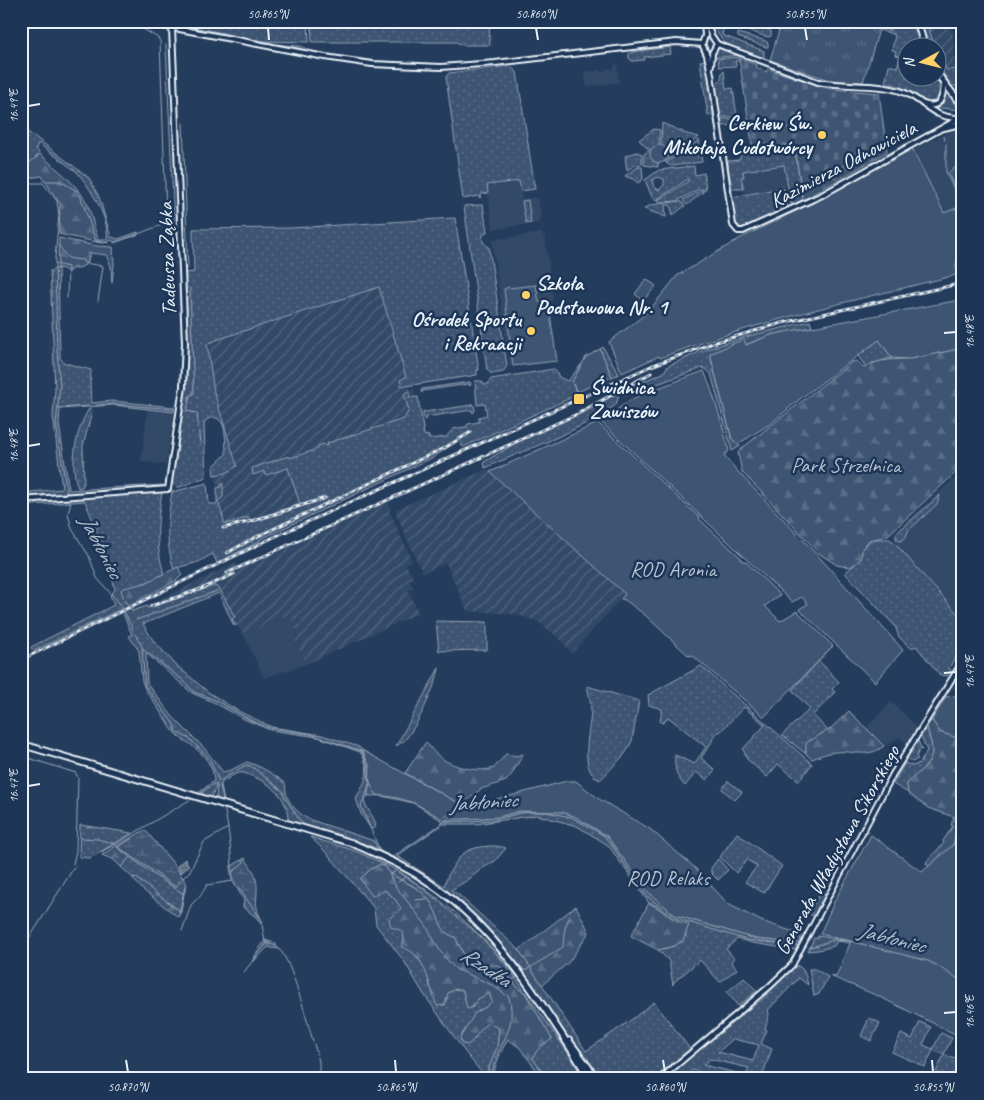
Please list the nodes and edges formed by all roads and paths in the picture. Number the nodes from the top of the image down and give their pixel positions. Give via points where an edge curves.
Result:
1 (138, 21) edge
2 (705, 21) edge
3 (917, 21) edge
4 (172, 28) junction
5 (712, 37) junction
6 (922, 38) edge
7 (704, 39) junction
8 (702, 44) junction
9 (717, 44) junction
10 (705, 50) junction
11 (713, 51) junction
12 (711, 74) junction
13 (946, 85) edge
14 (944, 88) edge
15 (921, 103) junction
16 (963, 107) edge
17 (940, 116) junction
18 (961, 118) edge
19 (963, 126) edge
20 (942, 128) junction
21 (21, 500) edge
22 (963, 661) edge
23 (21, 744) edge
24 (558, 1030) junction
25 (590, 1079) edge
26 (597, 1079) edge
27 (659, 1079) edge

1 - 4 street
2 - 5 street
2 - 7 street
3 - 6 main road
4 - 8 street via 372,64 441,67 670,42
4 - 21 street, Tadeusza Ząbka via 185,343 183,387 168,489
5 - 7 street
5 - 9 street
7 - 8 street
8 - 10 street
9 - 11 street
9 - 15 street via 818,82 893,89
10 - 11 street
10 - 12 street
11 - 12 street
12 - 20 street, Kazimierza Odnowiciela via 733,226 738,231 822,195
13 - 16 main road
14 - 15 street via 941,100 932,106
15 - 17 street
17 - 18 street
17 - 20 street via 944,123
18 - 20 street, Kazimierza Odnowiciela
19 - 20 street
22 - 27 street, Generała Władysława Sikorskiego via 893,774 792,965
23 - 24 main road via 352,843 389,860 429,882 494,939
24 - 25 main road
24 - 26 main road

